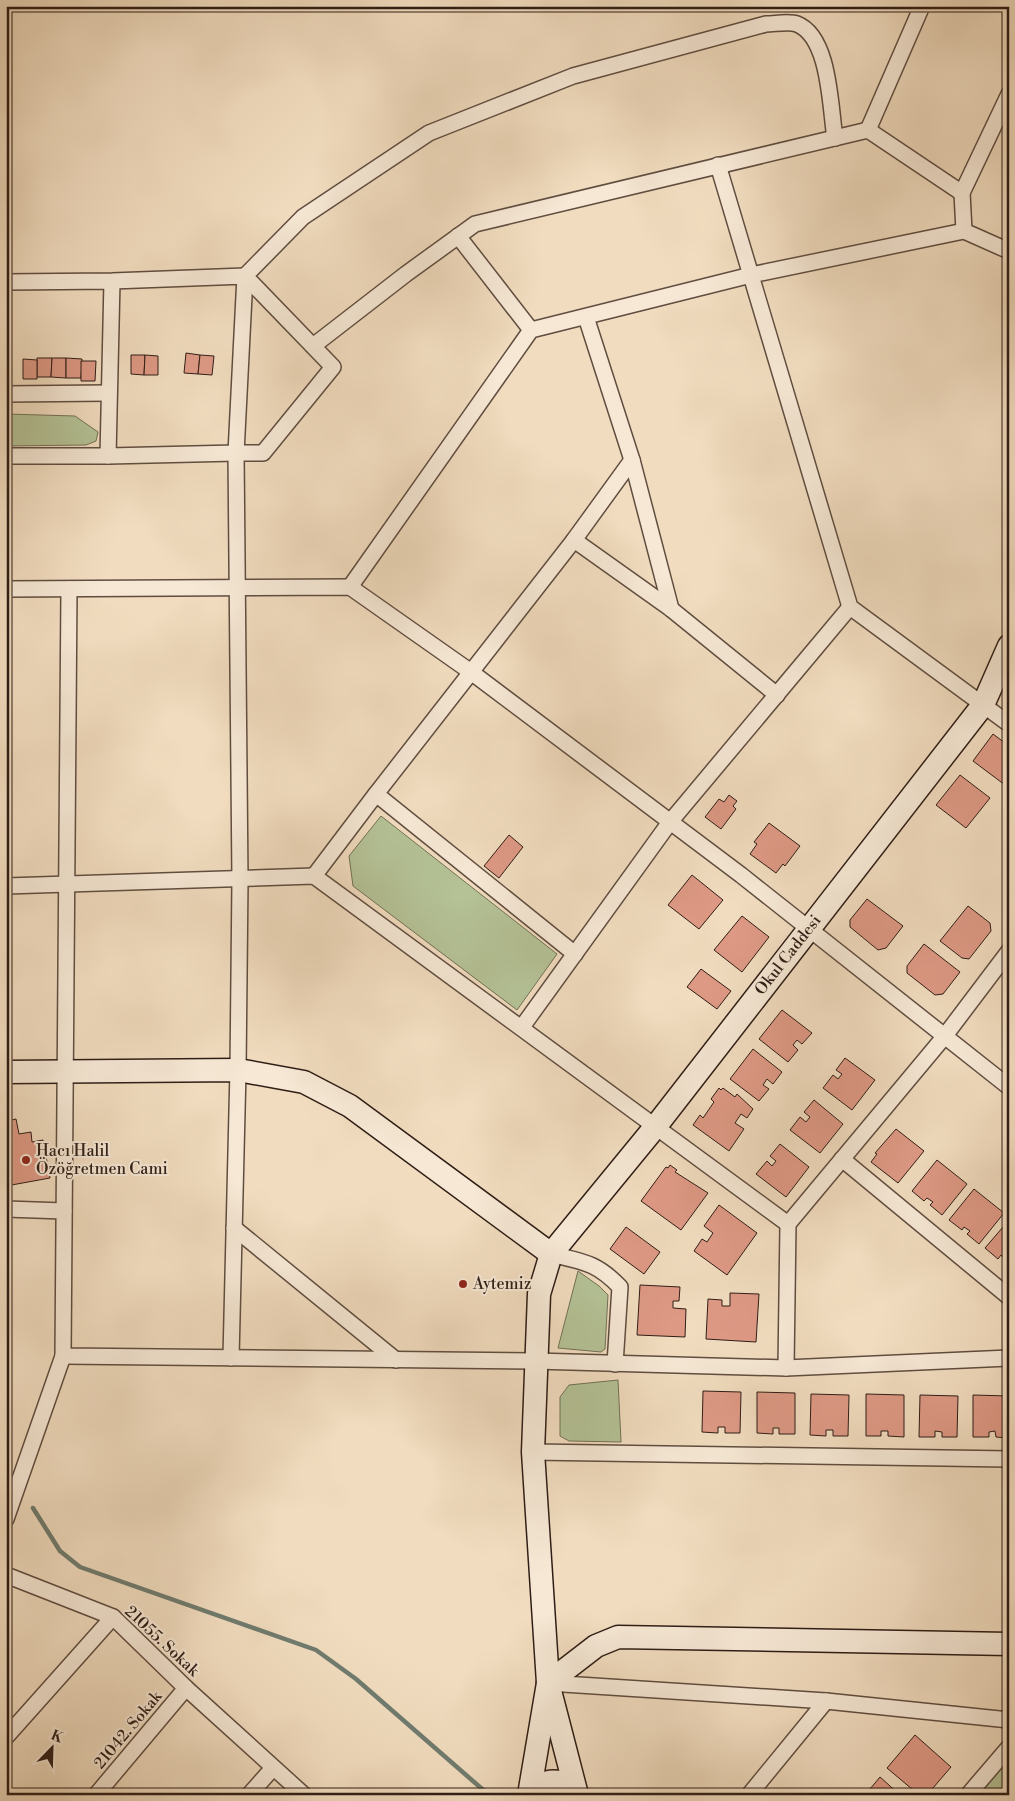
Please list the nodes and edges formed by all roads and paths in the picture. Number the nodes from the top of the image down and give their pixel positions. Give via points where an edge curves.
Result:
1 (922, 6) edge
2 (1009, 94) edge
3 (868, 130) junction
4 (835, 138) junction
5 (718, 165) junction
6 (962, 193) junction
7 (964, 231) junction
8 (458, 236) junction
9 (1009, 251) edge
10 (751, 275) junction
11 (245, 276) junction
12 (112, 281) junction
13 (6, 282) edge
14 (586, 317) junction
15 (531, 330) junction
16 (313, 346) junction
17 (6, 394) edge
18 (108, 394) junction
19 (236, 453) junction
20 (6, 456) edge
21 (108, 456) junction
22 (632, 460) junction
23 (574, 540) junction
24 (236, 587) junction
25 (350, 587) junction
26 (6, 589) edge
27 (69, 589) junction
28 (850, 607) junction
29 (670, 609) junction
30 (1009, 646) edge
31 (471, 672) junction
32 (777, 695) junction
33 (983, 705) junction
34 (1009, 724) edge
35 (376, 794) junction
36 (670, 822) junction
37 (314, 876) junction
38 (240, 880) junction
39 (6, 886) edge
40 (67, 886) junction
41 (808, 929) junction
42 (1009, 951) edge
43 (575, 954) junction
44 (522, 1027) junction
45 (944, 1037) junction
46 (238, 1070) junction
47 (65, 1071) junction
48 (6, 1072) edge
49 (1009, 1087) edge
50 (656, 1126) junction
51 (842, 1160) junction
52 (6, 1209) edge
53 (64, 1211) junction
54 (788, 1224) junction
55 (234, 1228) junction
56 (551, 1254) junction
57 (1009, 1297) edge
58 (63, 1356) junction
59 (230, 1358) junction
60 (1009, 1358) edge
61 (396, 1360) junction
62 (535, 1361) junction
63 (615, 1364) junction
64 (786, 1368) junction
65 (534, 1452) junction
66 (1009, 1459) edge
67 (6, 1519) edge
68 (6, 1575) edge
69 (113, 1618) junction
70 (1009, 1644) edge
71 (548, 1683) junction
72 (186, 1688) junction
73 (826, 1701) junction
74 (1009, 1720) edge
75 (6, 1737) edge
76 (1009, 1746) edge
77 (273, 1768) junction
78 (96, 1795) edge
79 (249, 1795) edge
80 (304, 1795) edge
81 (530, 1795) edge
82 (577, 1795) edge
83 (749, 1795) edge
84 (968, 1795) edge

1 - 3 street
2 - 6 street
3 - 4 street
3 - 6 street
4 - 5 street
4 - 11 street via 822,55 812,34 796,24 766,24 573,76 429,133 303,218
5 - 8 street via 475,224
5 - 10 street
6 - 7 street
7 - 9 street
7 - 10 street
8 - 15 street
8 - 16 street
10 - 14 street
10 - 28 street
11 - 12 street
11 - 16 street
11 - 19 street
12 - 13 street
12 - 18 street
14 - 15 street
14 - 22 street
15 - 25 street
16 - 19 street via 333,367 263,453
17 - 18 street
18 - 21 street
19 - 21 street
19 - 24 street
20 - 21 street
22 - 23 street
22 - 29 street
23 - 29 street
23 - 31 street
24 - 25 street
24 - 27 street
24 - 38 street
25 - 31 street
26 - 27 street
27 - 40 street
28 - 32 street
28 - 33 street
29 - 32 street
30 - 33 street, Okul Caddesi
31 - 35 street
31 - 36 street
32 - 36 street
33 - 34 street
33 - 41 street, Okul Caddesi
35 - 37 street
35 - 43 street
36 - 41 street
36 - 43 street
37 - 38 street
37 - 44 street
38 - 40 street
38 - 46 street
39 - 40 street
40 - 47 street
41 - 45 street
41 - 50 street, Okul Caddesi
42 - 45 street
43 - 44 street
44 - 50 street
45 - 49 street
45 - 51 street
46 - 47 street
46 - 55 street
46 - 56 street via 304,1082 350,1106
47 - 48 street
47 - 53 street
50 - 54 street
50 - 56 street, Okul Caddesi
51 - 54 street
51 - 57 street
52 - 53 street
53 - 58 street
54 - 64 street
55 - 59 street
55 - 61 street
56 - 62 street via 538,1294
56 - 63 street via 592,1264 620,1287
58 - 59 street
58 - 67 street
59 - 61 street
60 - 64 street
61 - 62 street
62 - 63 street
62 - 65 street
63 - 64 street
65 - 66 street
65 - 71 street
68 - 69 street, 21055. Sokak
69 - 72 street, 21055. Sokak
69 - 75 street
70 - 71 street via 618,1637 596,1646
71 - 73 street
71 - 81 street
71 - 82 street
72 - 77 street, 21055. Sokak
72 - 78 street, 21042. Sokak
73 - 74 street
73 - 83 street
76 - 84 street
77 - 79 street
77 - 80 street, 21055. Sokak
81 - 82 street via 541,1784 558,1781

